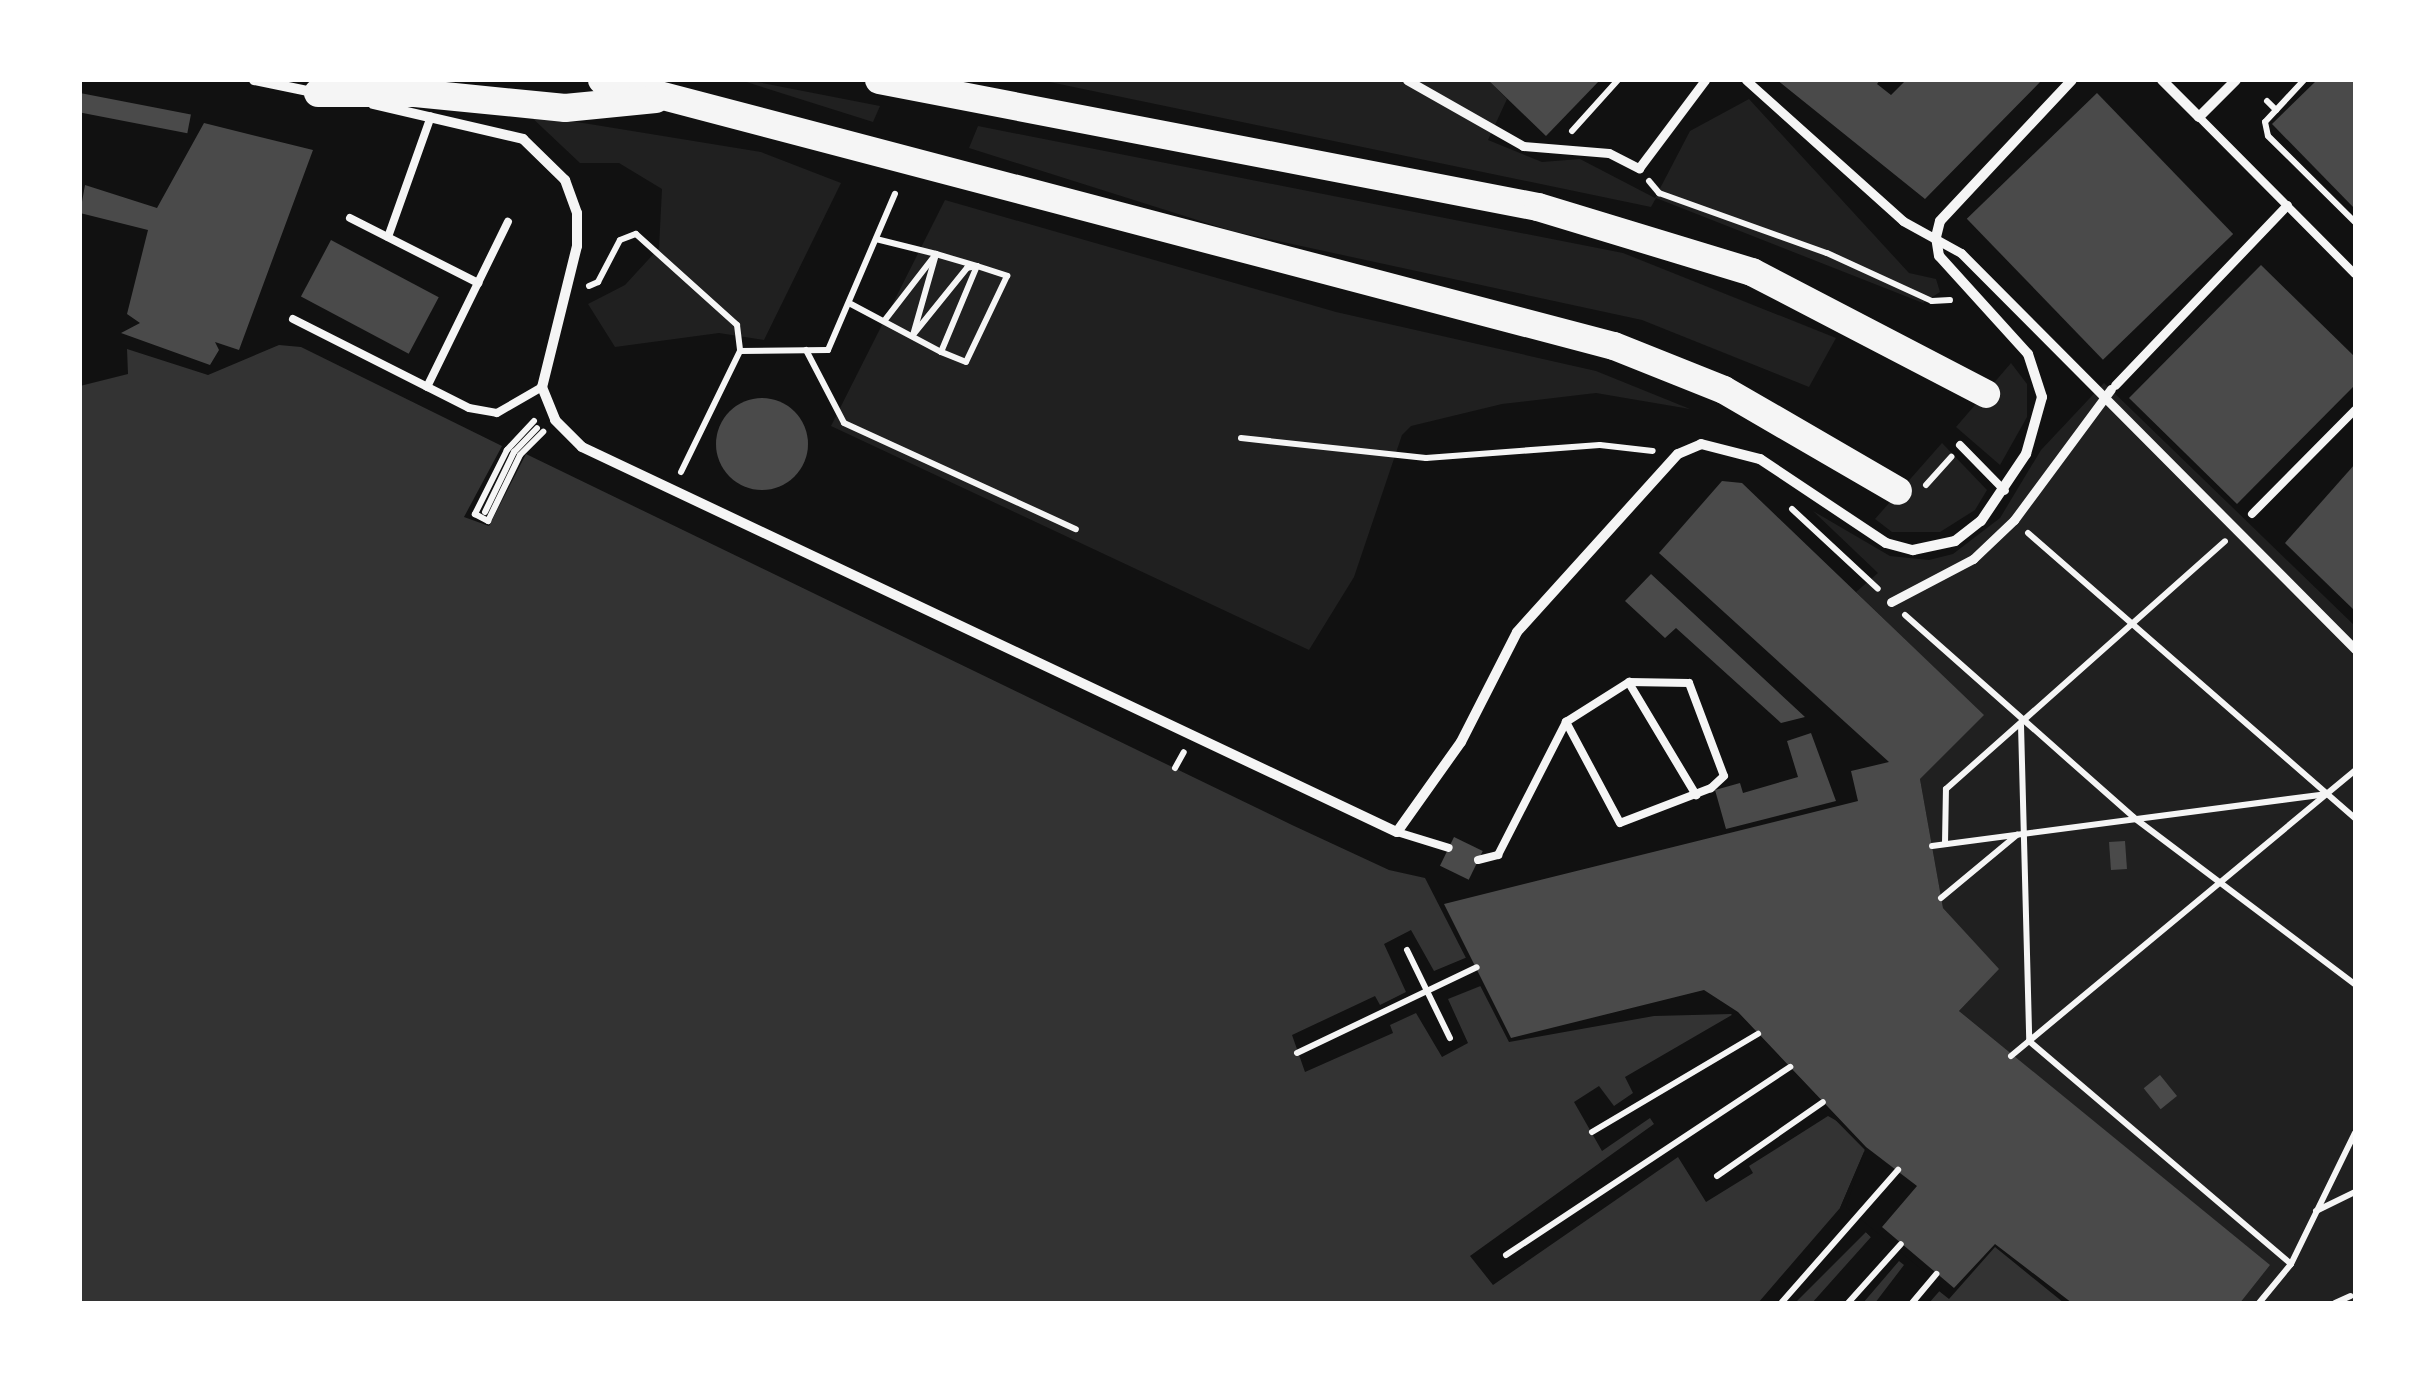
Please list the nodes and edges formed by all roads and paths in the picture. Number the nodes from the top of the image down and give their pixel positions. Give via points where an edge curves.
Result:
1 (254, 80) edge
2 (602, 80) edge
3 (879, 80) edge
4 (1407, 80) edge
5 (1618, 80) edge
6 (1706, 80) edge
7 (1746, 80) edge
8 (2072, 80) edge
9 (2162, 80) edge
10 (2236, 80) edge
11 (2304, 80) edge
12 (318, 93) junction
13 (682, 96) junction
14 (2266, 101) dead end
15 (2276, 110) junction
16 (431, 116) junction
17 (2199, 118) junction
18 (1553, 152) junction
19 (1639, 168) junction
20 (895, 194) dead end
21 (2287, 205) junction
22 (350, 218) dead end
23 (508, 222) dead end
24 (2355, 222) edge
25 (1936, 236) junction
26 (388, 237) junction
27 (876, 239) junction
28 (936, 254) junction
29 (977, 266) junction
30 (2355, 274) edge
31 (570, 277) junction
32 (478, 283) junction
33 (1978, 300) junction
34 (850, 303) junction
35 (293, 319) dead end
36 (885, 320) junction
37 (914, 335) junction
38 (806, 350) junction
39 (740, 351) junction
40 (942, 352) junction
41 (542, 386) junction
42 (428, 387) junction
43 (1986, 394) dead end
44 (2102, 398) junction
45 (2355, 410) edge
46 (552, 413) junction
47 (1241, 438) dead end
48 (1960, 446) dead end
49 (1678, 454) junction
50 (672, 491) junction
51 (2004, 491) junction
52 (1898, 492) dead end
53 (1784, 501) dead end
54 (485, 512) dead end
55 (2252, 514) dead end
56 (2014, 520) junction
57 (1076, 529) dead end
58 (2234, 532) junction
59 (1891, 602) junction
60 (2134, 626) junction
61 (2355, 649) edge
62 (1629, 682) junction
63 (1566, 722) junction
64 (2021, 724) junction
65 (1180, 758) dead end
66 (1175, 768) dead end
67 (2355, 770) edge
68 (1696, 794) junction
69 (2327, 794) junction
70 (2134, 816) junction
71 (2355, 818) edge
72 (1397, 832) junction
73 (2019, 833) junction
74 (1946, 844) junction
75 (1932, 846) dead end
76 (1448, 848) dead end
77 (1478, 860) dead end
78 (2221, 885) junction
79 (1941, 898) dead end
80 (1407, 950) dead end
81 (1477, 968) dead end
82 (2355, 984) edge
83 (1427, 992) junction
84 (1758, 1034) dead end
85 (1450, 1038) dead end
86 (2029, 1041) junction
87 (1298, 1052) dead end
88 (2011, 1056) dead end
89 (1790, 1068) dead end
90 (1823, 1102) dead end
91 (1592, 1132) dead end
92 (2355, 1133) edge
93 (1898, 1170) dead end
94 (1716, 1176) dead end
95 (2355, 1192) edge
96 (2312, 1213) junction
97 (1902, 1244) dead end
98 (1506, 1255) dead end
99 (2291, 1264) junction
100 (1936, 1274) dead end
101 (2351, 1296) dead end
102 (1782, 1302) edge
103 (1848, 1303) edge
104 (1912, 1303) edge
105 (2259, 1303) edge
106 (2335, 1303) edge

1 - 12 street
2 - 13 highway
3 - 43 highway via 1538,207 1752,272
4 - 18 street via 1524,146
5 - 18 path
6 - 19 street
7 - 25 street via 1903,220
8 - 25 street via 1940,221
9 - 17 street
10 - 17 street
11 - 15 path
12 - 13 highway via 564,108
12 - 16 street
13 - 52 highway via 1614,346 1724,390
14 - 15 path
15 - 24 path via 2264,122 2268,136
16 - 26 lane
16 - 31 street via 508,134 550,158 577,213
17 - 21 lane
18 - 19 street via 1610,154
19 - 33 path via 1659,194 1827,252 1932,301
20 - 27 path
21 - 30 lane
21 - 44 street
22 - 26 lane
23 - 32 lane
25 - 33 street via 1940,256
25 - 44 street via 1962,253
26 - 32 lane
27 - 28 path
27 - 34 path
28 - 29 path
28 - 36 path
28 - 37 path
29 - 37 path via 966,268
29 - 40 path
29 - 40 path via 1007,276 966,362
31 - 39 path via 586,286 598,282 620,240 636,234 737,325
31 - 41 street
32 - 42 lane
33 - 51 street via 2028,354 2042,397 2041,417
34 - 36 path
34 - 38 path via 828,350
35 - 42 lane
36 - 37 path
37 - 40 path
38 - 39 path
38 - 57 path via 844,422
39 - 50 path
41 - 42 lane via 498,413 469,408
41 - 46 street
44 - 56 street
44 - 58 street
45 - 55 lane
46 - 46 path via 520,455 488,520 475,514 507,450
46 - 50 street via 582,447
46 - 54 path via 514,452
47 - 49 path via 1426,458 1600,445
48 - 51 lane
49 - 51 street via 1700,444 1760,459 1886,543 1914,550 1955,541
49 - 72 street via 1517,632 1461,742
50 - 72 street
53 - 59 path
56 - 59 street via 1973,559
56 - 60 path
58 - 60 path
58 - 61 street
59 - 64 path
60 - 64 path
60 - 69 path
62 - 63 lane
62 - 68 lane
62 - 68 lane via 1674,678 1698,693 1724,776
63 - 68 lane via 1620,824
63 - 77 lane via 1498,855
64 - 70 path
64 - 73 path
64 - 74 path via 1946,790
65 - 66 path
67 - 69 path
69 - 70 path
69 - 71 path
69 - 78 path
70 - 73 path
70 - 78 path
72 - 76 lane
73 - 74 path
73 - 79 path
73 - 86 path
74 - 75 path
78 - 82 path
78 - 86 path
80 - 83 path
81 - 83 path
83 - 85 path
83 - 87 path
84 - 91 path
86 - 88 path
86 - 99 path
89 - 98 path
90 - 94 path
92 - 96 path
93 - 102 path
95 - 96 path
96 - 99 path
97 - 103 path
99 - 105 path
100 - 104 path
101 - 106 path

